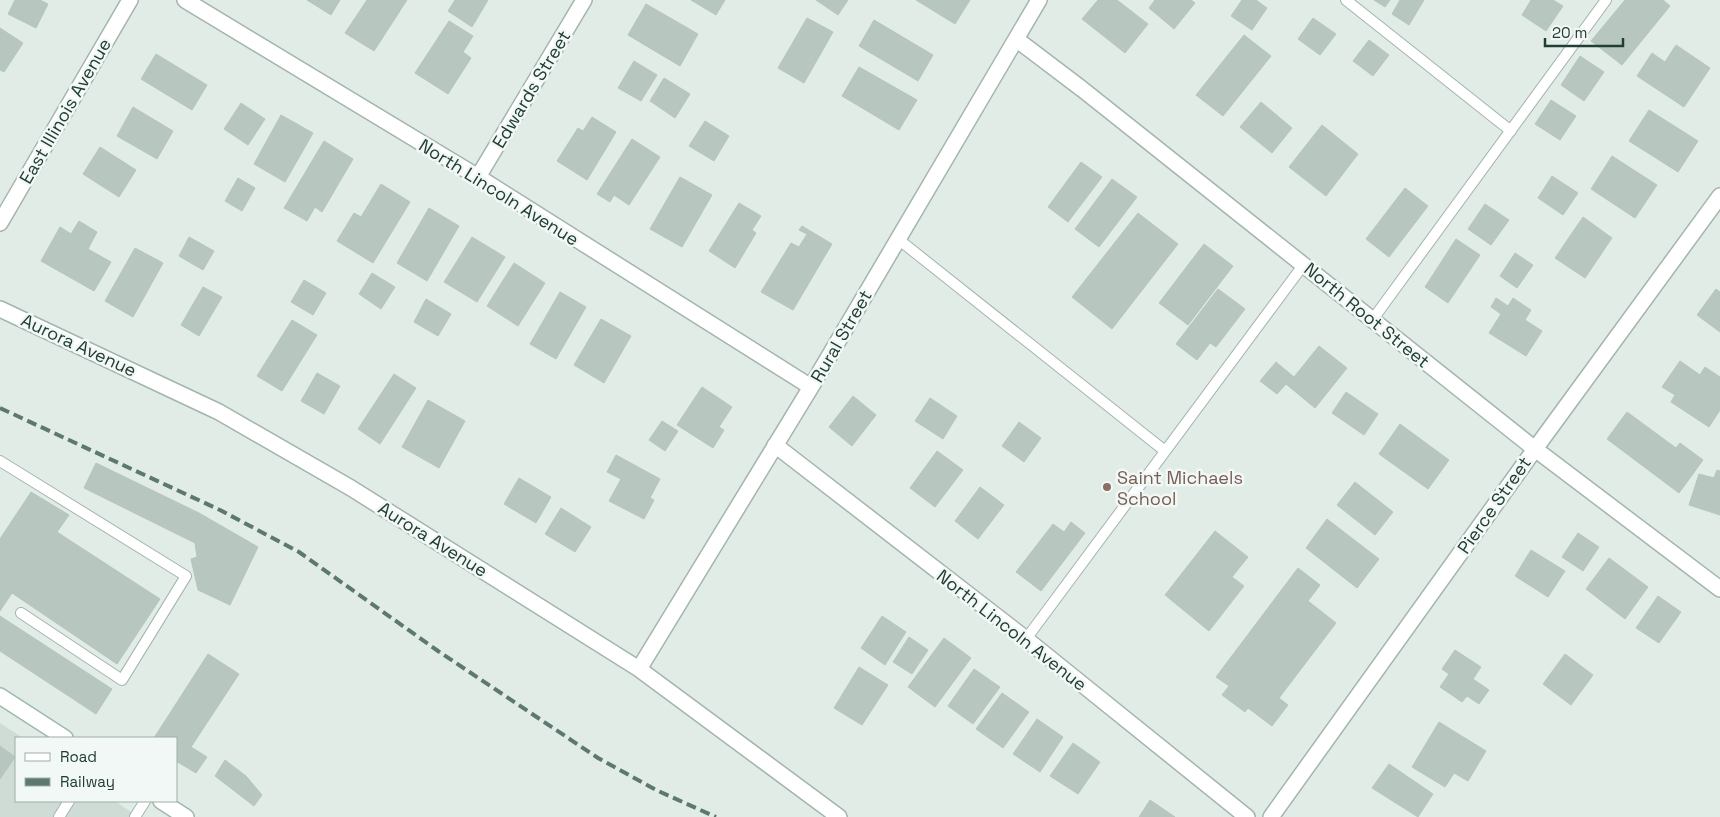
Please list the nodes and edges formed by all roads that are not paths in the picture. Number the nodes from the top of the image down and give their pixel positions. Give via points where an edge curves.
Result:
1 (130, 0) edge
2 (185, 0) edge
3 (584, 0) edge
4 (1039, 0) edge
5 (1346, 0) edge
6 (1606, 0) edge
7 (1016, 39) junction
8 (1511, 131) junction
9 (478, 178) junction
10 (1720, 196) edge
11 (0, 223) edge
12 (898, 239) junction
13 (1304, 264) junction
14 (0, 309) edge
15 (1373, 319) junction
16 (811, 387) junction
17 (776, 445) junction
18 (1535, 449) junction
19 (1165, 451) junction
20 (0, 461) edge
21 (1720, 589) edge
22 (21, 613) dead end
23 (1026, 639) junction
24 (639, 669) junction
25 (1, 698) edge
26 (63, 737) edge
27 (68, 802) edge
28 (144, 802) edge
29 (163, 802) edge
30 (59, 817) edge
31 (135, 817) edge
32 (186, 817) edge
33 (838, 817) edge
34 (1247, 817) edge
35 (1271, 817) edge

1 - 11 street, East Illinois Avenue
2 - 9 street, North Lincoln Avenue
3 - 9 street, Edwards Street
4 - 7 street, Rural Street
5 - 8 lane
6 - 8 lane
7 - 12 street, Rural Street
7 - 13 street, North Root Street
8 - 15 lane
9 - 16 street, North Lincoln Avenue
10 - 18 street, Pierce Street
12 - 16 street, Rural Street
12 - 19 lane
13 - 15 street, North Root Street
13 - 19 lane
14 - 24 street, Aurora Avenue via 219,412 351,488
15 - 18 street, North Root Street
16 - 17 street, Rural Street
17 - 23 street, North Lincoln Avenue
17 - 24 street, Rural Street
18 - 21 street, North Root Street
18 - 35 street, Pierce Street
19 - 23 lane
20 - 22 lane via 186,576 122,680
23 - 34 street, North Lincoln Avenue
24 - 33 street, Aurora Avenue
25 - 26 street
27 - 30 lane
28 - 31 lane
29 - 32 street

